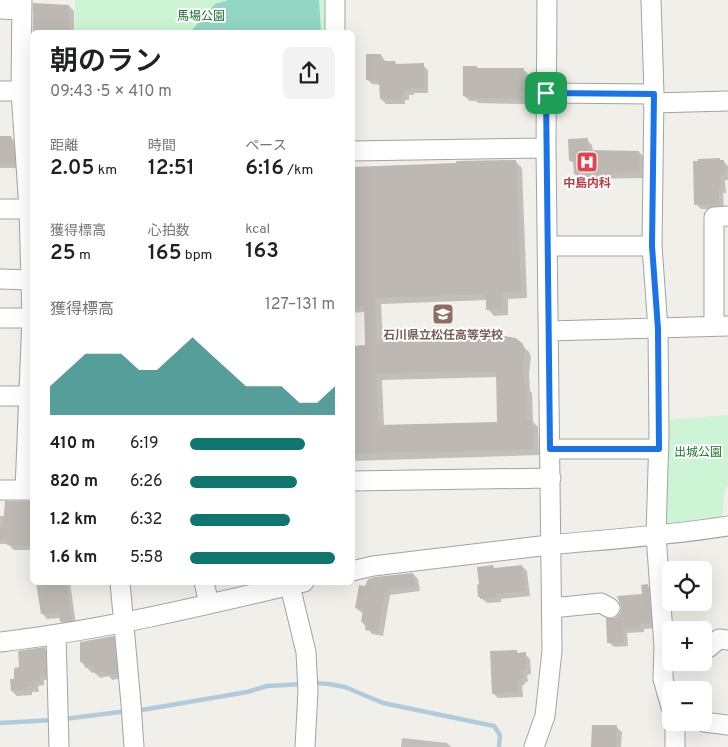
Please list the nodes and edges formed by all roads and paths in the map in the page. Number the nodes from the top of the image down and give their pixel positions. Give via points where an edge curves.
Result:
1 (335, 0) edge
2 (547, 0) edge
3 (651, 0) edge
4 (22, 5) edge
5 (0, 9) edge
6 (335, 30) edge
7 (0, 91) edge
8 (21, 91) junction
9 (546, 93) junction
10 (654, 99) junction
11 (728, 101) edge
12 (546, 148) junction
13 (355, 151) edge
14 (29, 154) edge
15 (0, 209) edge
16 (29, 209) junction
17 (728, 216) edge
18 (30, 244) edge
19 (548, 246) junction
20 (652, 246) junction
21 (0, 280) edge
22 (30, 280) edge
23 (0, 318) edge
24 (30, 318) edge
25 (721, 325) edge
26 (658, 329) junction
27 (549, 331) junction
28 (0, 396) edge
29 (30, 396) joint
30 (550, 449) junction
31 (659, 449) junction
32 (551, 478) junction
33 (355, 481) edge
34 (0, 490) edge
35 (29, 490) edge
36 (728, 526) edge
37 (656, 534) junction
38 (552, 545) junction
39 (355, 570) edge
40 (120, 585) edge
41 (205, 585) edge
42 (290, 585) edge
43 (294, 585) edge
44 (209, 604) junction
45 (552, 608) junction
46 (610, 608) dead end
47 (664, 621) edge
48 (123, 623) junction
49 (56, 635) junction
50 (728, 640) edge
51 (0, 642) edge
52 (712, 645) edge
53 (712, 723) edge
54 (728, 725) edge
55 (675, 731) edge
56 (59, 747) edge
57 (134, 747) edge
58 (305, 747) edge
59 (534, 747) edge
60 (675, 747) edge

1 - 6 street
2 - 9 street
3 - 10 street
4 - 5 street
4 - 8 street
7 - 8 street
8 - 14 street
9 - 10 street
9 - 12 street
10 - 11 street
10 - 20 street
12 - 13 street
12 - 19 street
14 - 16 street
15 - 16 street
16 - 18 street
17 - 25 street via 714,216
19 - 20 street
19 - 27 street
20 - 26 street
21 - 22 street
23 - 24 street
25 - 26 street
26 - 27 street
26 - 31 street
27 - 30 street
28 - 29 street
29 - 35 street
30 - 31 street
30 - 32 street
31 - 37 street
32 - 33 street
32 - 38 street
34 - 35 street
36 - 37 street via 681,534
37 - 38 street
37 - 47 street
38 - 39 street
38 - 45 street
40 - 48 street
41 - 44 street
42 - 44 street
43 - 58 street via 306,652
44 - 48 street
45 - 46 street via 601,603
45 - 59 street via 552,651 545,716
48 - 49 street
48 - 57 street
49 - 51 street
49 - 56 street
50 - 52 street via 719,639
53 - 54 street
55 - 60 street

